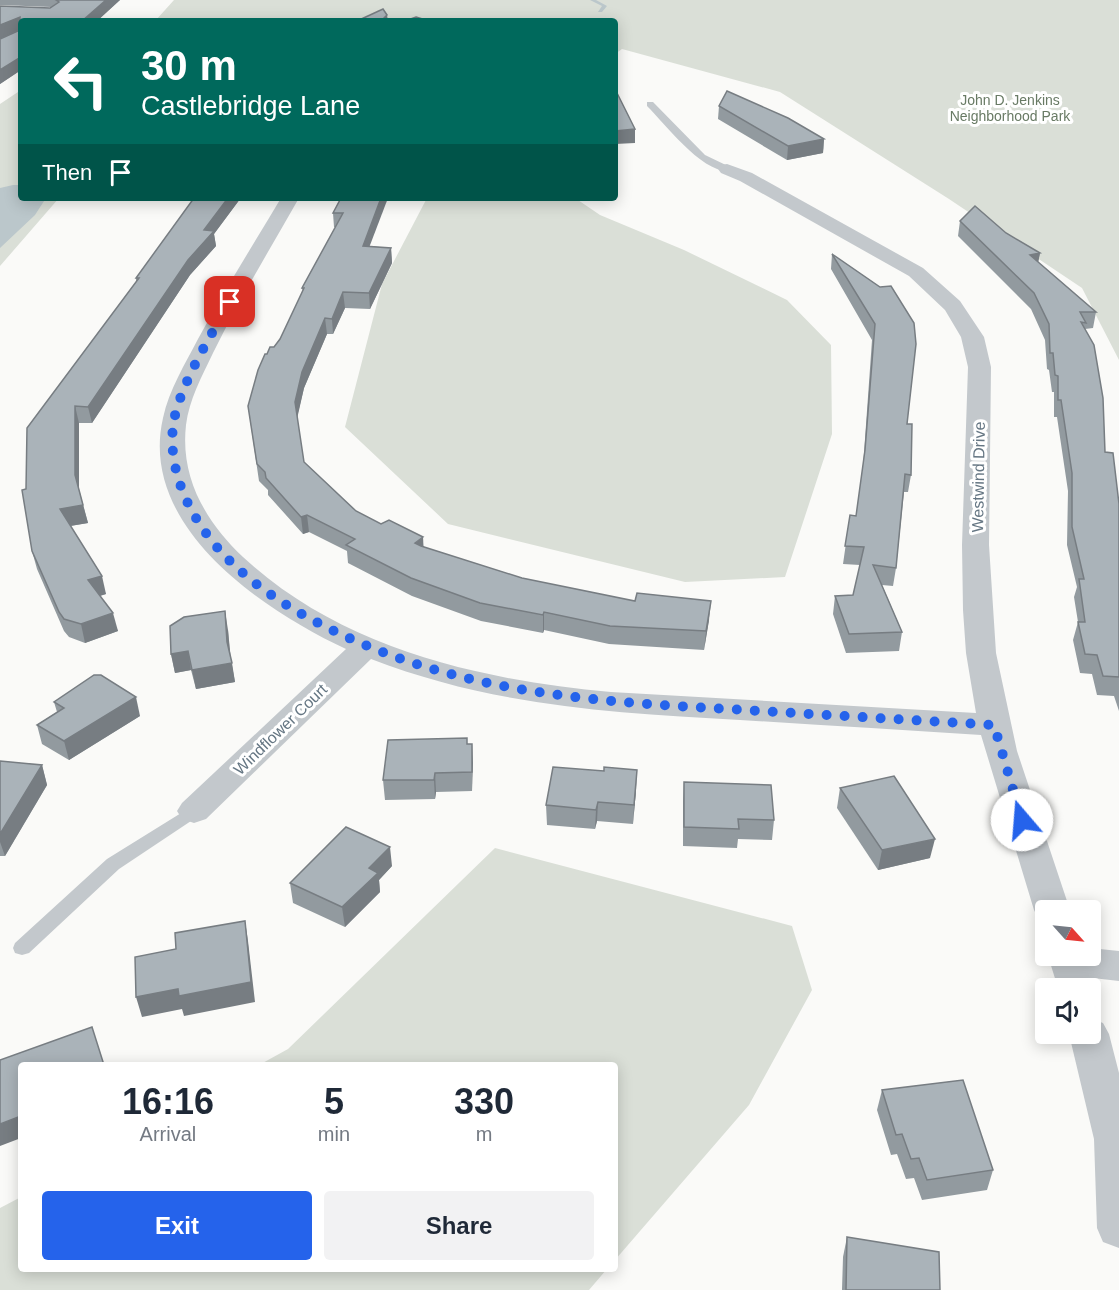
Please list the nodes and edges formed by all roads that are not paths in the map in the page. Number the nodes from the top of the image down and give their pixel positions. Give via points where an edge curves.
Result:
1 (650, 104) dead end
2 (727, 169) joint
3 (288, 201) edge
4 (367, 646) junction
5 (994, 725) junction
6 (194, 811) joint
7 (1049, 900) edge
8 (22, 948) dead end
9 (1119, 966) edge
10 (1071, 968) edge
11 (1091, 1044) edge
12 (1119, 1228) edge

1 - 2 lane via 702,157
2 - 5 street, Westwind Drive via 916,272 950,302 969,329 978,351 976,564 981,653
3 - 4 street via 209,337 186,387 174,423 177,479 190,510 233,565 276,599
4 - 5 street via 468,680 581,699
4 - 6 street, Windflower Court
5 - 7 street, Westwind Drive
6 - 8 lane via 113,864
9 - 10 street
11 - 12 street via 1115,1139

